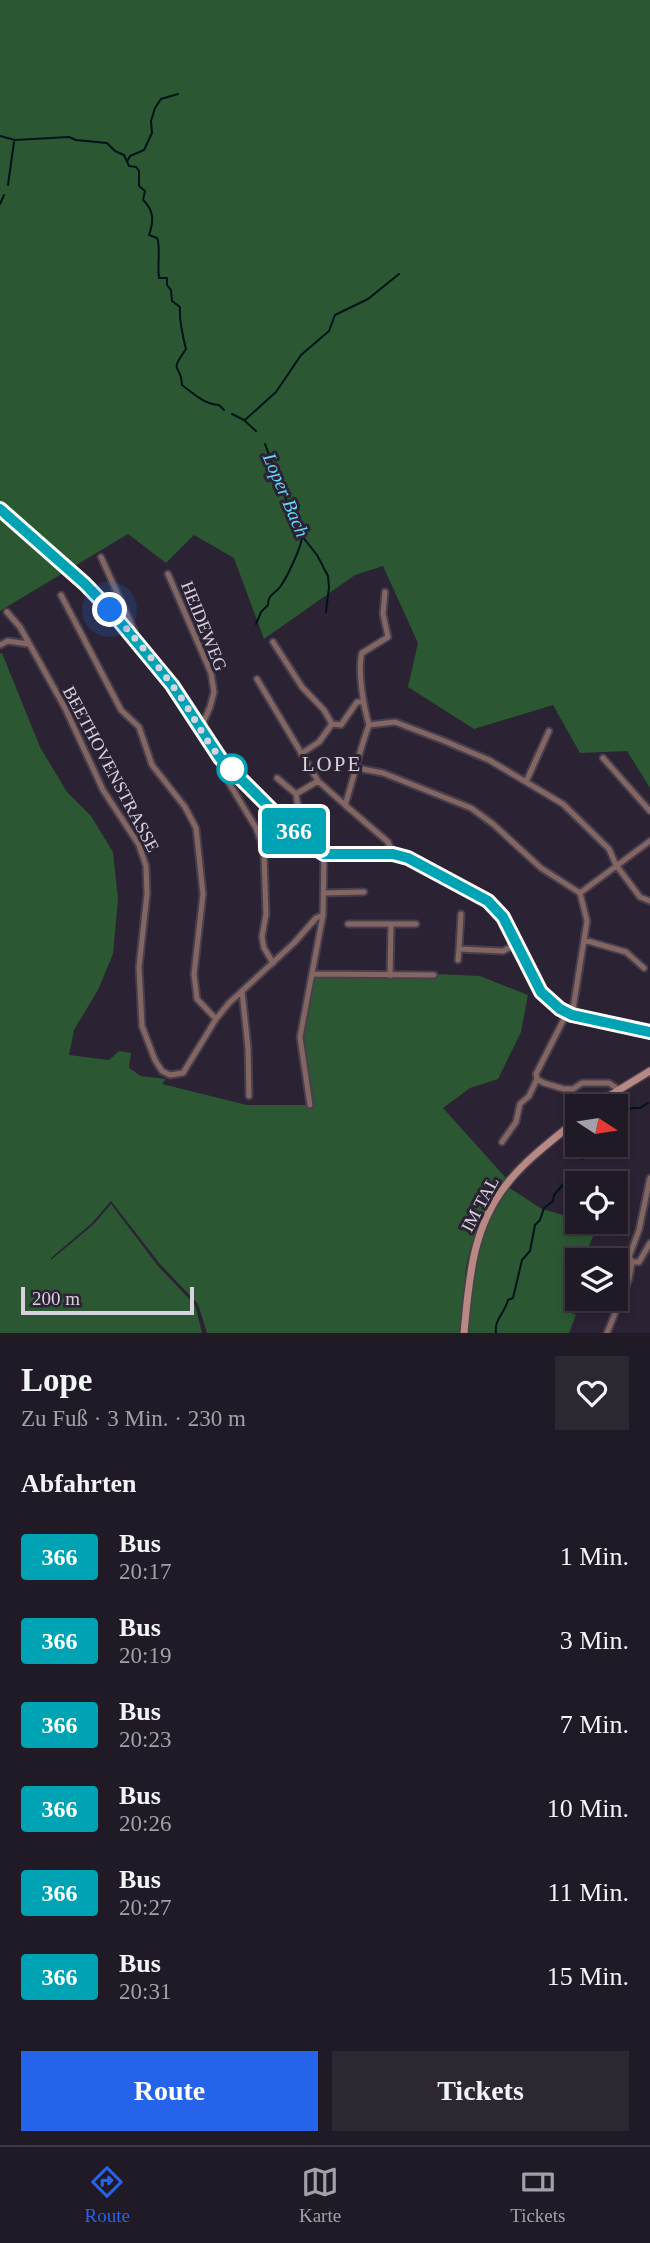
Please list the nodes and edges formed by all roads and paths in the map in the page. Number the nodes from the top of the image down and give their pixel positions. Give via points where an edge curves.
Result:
1 (0, 509) edge
2 (101, 557) dead end
3 (168, 574) dead end
4 (385, 592) dead end
5 (61, 596) dead end
6 (7, 612) dead end
7 (133, 636) junction
8 (273, 642) dead end
9 (28, 644) junction
10 (0, 645) edge
11 (257, 679) dead end
12 (363, 702) junction
13 (332, 724) junction
14 (369, 725) junction
15 (198, 726) junction
16 (549, 731) dead end
17 (301, 754) junction
18 (603, 758) dead end
19 (357, 768) junction
20 (277, 778) dead end
21 (318, 782) junction
22 (526, 782) junction
23 (229, 783) dead end
24 (296, 794) junction
25 (345, 805) junction
26 (298, 806) dead end
27 (650, 811) edge
28 (650, 841) edge
29 (324, 854) junction
30 (393, 854) junction
31 (616, 865) junction
32 (365, 892) dead end
33 (323, 893) junction
34 (580, 893) junction
35 (650, 901) edge
36 (461, 914) dead end
37 (323, 915) junction
38 (348, 924) dead end
39 (416, 924) dead end
40 (391, 925) junction
41 (583, 940) junction
42 (517, 944) junction
43 (459, 949) junction
44 (458, 960) dead end
45 (273, 963) junction
46 (645, 968) dead end
47 (313, 974) junction
48 (434, 975) dead end
49 (390, 976) junction
50 (242, 991) junction
51 (569, 1014) junction
52 (216, 1019) junction
53 (650, 1032) edge
54 (650, 1071) edge
55 (537, 1079) junction
56 (618, 1090) junction
57 (612, 1094) edge
58 (249, 1096) dead end
59 (310, 1105) dead end
60 (565, 1130) edge
61 (502, 1142) dead end
62 (650, 1178) edge
63 (650, 1243) edge
64 (632, 1262) junction
65 (464, 1333) edge
66 (607, 1333) edge

1 - 7 street via 85,584
2 - 7 street
3 - 15 street, HEIDEWEG via 211,673 214,692
4 - 12 street via 388,637 362,653 359,662
5 - 52 street via 121,710 139,727 152,765 196,828 203,894 194,974 197,999
6 - 9 street, BEETHOVENSTRASSE
7 - 15 street
8 - 13 street
9 - 10 street via 8,641
9 - 52 street, BEETHOVENSTRASSE via 65,708 103,790 139,845 146,866 140,1009 142,1026 162,1072 183,1073
11 - 17 street
12 - 13 street via 358,702 341,725
12 - 14 street
13 - 17 street via 319,742
14 - 19 street
14 - 22 street via 395,722 489,760
15 - 29 street via 220,758 303,841
16 - 22 street
17 - 21 street
18 - 27 street
19 - 25 street
19 - 34 street via 383,773 471,808 541,868
20 - 24 street
21 - 24 street
21 - 25 street
22 - 31 street via 563,804 609,849
23 - 45 street via 261,841 266,914 262,937
24 - 26 street
25 - 30 street via 388,842
28 - 31 street
29 - 30 street
29 - 33 street
30 - 42 street via 495,906
31 - 34 street
31 - 35 street via 640,897
32 - 33 street
33 - 37 street
34 - 41 street via 587,921
36 - 43 street
37 - 45 street, BEETHOVENSTRASSE
37 - 47 street
38 - 40 street
39 - 40 street
40 - 49 street
41 - 46 street via 626,952
41 - 51 street
42 - 43 street via 503,951
42 - 51 street via 541,992
43 - 44 street
45 - 50 street, BEETHOVENSTRASSE
47 - 49 street
47 - 59 street via 300,1037
48 - 49 street
50 - 52 street, BEETHOVENSTRASSE
50 - 58 street
51 - 53 street
51 - 55 street
54 - 56 main road
55 - 56 street via 564,1089 582,1083 609,1083
55 - 61 street
56 - 57 main road
60 - 65 main road, IM TAL via 516,1173 486,1217 470,1270
62 - 64 street via 629,1257
63 - 64 street via 639,1262
64 - 66 street

